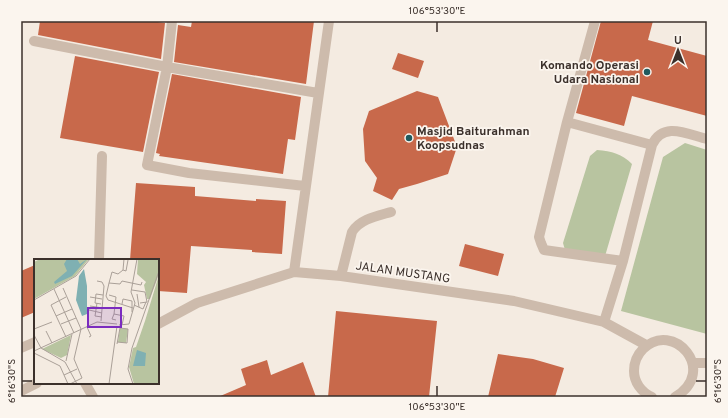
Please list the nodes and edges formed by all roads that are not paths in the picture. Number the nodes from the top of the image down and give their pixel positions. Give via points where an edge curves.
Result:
1 (172, 21) edge
2 (329, 21) edge
3 (595, 21) edge
4 (34, 41) dead end
5 (167, 66) junction
6 (318, 93) junction
7 (567, 122) junction
8 (707, 139) edge
9 (652, 145) junction
10 (102, 156) dead end
11 (305, 186) junction
12 (391, 212) dead end
13 (99, 259) edge
14 (622, 260) junction
15 (294, 272) junction
16 (341, 276) junction
17 (604, 322) junction
18 (159, 323) edge
19 (34, 342) edge
20 (646, 345) junction
21 (21, 348) edge
22 (692, 363) junction
23 (707, 363) edge
24 (35, 384) edge
25 (86, 384) edge
26 (21, 391) edge
27 (648, 396) edge
28 (93, 397) edge
29 (674, 397) edge

1 - 5 lane
2 - 6 lane
3 - 7 lane
4 - 5 lane
5 - 6 lane
5 - 11 lane via 147,165 189,173
6 - 11 lane
7 - 9 lane
7 - 14 lane via 539,236 541,243 544,250
8 - 9 lane via 670,130 660,134
9 - 14 lane
10 - 13 lane
11 - 15 lane
12 - 16 lane via 355,226
14 - 17 lane
15 - 16 lane, JALAN MUSTANG
15 - 18 lane, JALAN MUSTANG via 196,303
16 - 17 lane, JALAN MUSTANG via 514,301
17 - 20 lane, JALAN MUSTANG
19 - 21 lane
20 - 22 lane via 657,340 669,340 680,344
20 - 27 lane via 638,353 634,364 634,376 638,386
22 - 23 lane
22 - 29 lane via 690,384
24 - 26 lane
25 - 28 lane

